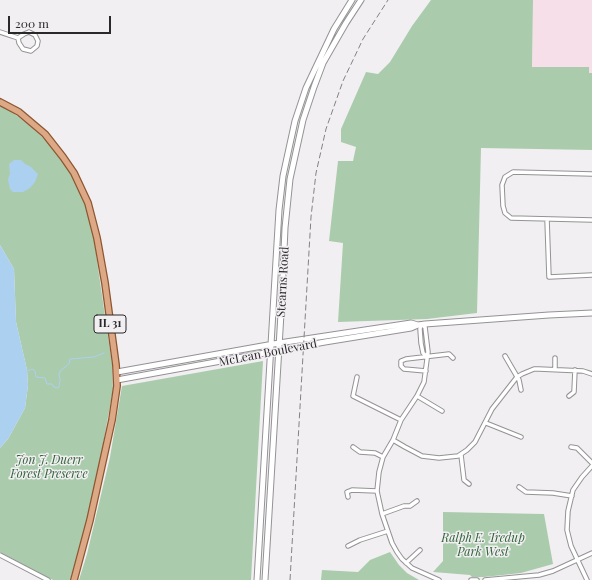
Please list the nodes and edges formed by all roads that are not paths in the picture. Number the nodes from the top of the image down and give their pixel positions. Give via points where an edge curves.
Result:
1 (352, 0) edge
2 (361, 0) edge
3 (0, 32) edge
4 (18, 38) junction
5 (0, 102) edge
6 (592, 174) edge
7 (547, 219) junction
8 (592, 220) edge
9 (592, 275) edge
10 (592, 313) edge
11 (419, 324) junction
12 (279, 342) junction
13 (270, 344) junction
14 (278, 351) junction
15 (270, 353) junction
16 (504, 356) dead end
17 (427, 357) junction
18 (453, 358) dead end
19 (555, 358) dead end
20 (555, 369) junction
21 (575, 370) junction
22 (426, 371) junction
23 (117, 372) junction
24 (592, 374) edge
25 (357, 377) dead end
26 (518, 377) junction
27 (117, 380) junction
28 (522, 390) dead end
29 (417, 396) junction
30 (569, 396) dead end
31 (442, 411) dead end
32 (402, 420) junction
33 (486, 423) junction
34 (521, 437) dead end
35 (393, 440) junction
36 (353, 447) dead end
37 (571, 447) dead end
38 (460, 454) junction
39 (383, 457) junction
40 (592, 463) edge
41 (592, 466) edge
42 (469, 484) dead end
43 (519, 487) dead end
44 (377, 491) junction
45 (348, 496) dead end
46 (572, 496) junction
47 (417, 501) dead end
48 (382, 514) junction
49 (388, 531) junction
50 (348, 546) dead end
51 (420, 550) dead end
52 (592, 552) edge
53 (0, 555) edge
54 (577, 560) junction
55 (406, 563) junction
56 (539, 575) junction
57 (48, 580) edge
58 (74, 580) edge
59 (257, 580) edge
60 (265, 580) edge
61 (439, 580) edge
62 (471, 580) edge
63 (477, 580) edge
64 (486, 580) edge
65 (497, 580) edge
66 (540, 580) edge
67 (587, 580) edge

1 - 13 main road, Stearns Road via 334,29 306,88 289,143 279,210
2 - 12 main road, Stearns Road via 323,64 302,120 287,209
3 - 4 street
4 - 4 street via 20,46 29,51 35,49 38,44 37,37 31,32
5 - 23 main road, IL 31 via 19,112 45,134 82,187 97,238
6 - 7 street via 513,172 505,177 502,185 505,213 511,218
7 - 8 street
7 - 9 street via 548,276
10 - 11 main road, McLean Boulevard
11 - 12 main road, McLean Boulevard via 411,323
11 - 14 main road, McLean Boulevard via 411,328
11 - 17 street via 423,353
12 - 13 main road, McLean Boulevard
12 - 14 main road, Stearns Road
13 - 15 main road, Stearns Road
13 - 23 main road, McLean Boulevard
14 - 15 main road, McLean Boulevard
14 - 60 main road, Stearns Road
15 - 27 main road, McLean Boulevard
15 - 59 main road, Stearns Road
16 - 26 street
17 - 18 street via 449,354
17 - 22 street
17 - 22 street via 401,362 404,369
19 - 20 street
20 - 21 street
20 - 26 street via 534,369
21 - 24 street
21 - 30 street via 574,392
22 - 29 street
23 - 27 main road, IL 31
25 - 32 street via 353,396
26 - 28 street
26 - 33 street via 492,409
27 - 58 main road, IL 31 via 112,420
29 - 31 street
29 - 32 street
32 - 35 street
33 - 34 street
33 - 38 street via 475,442
35 - 38 street via 422,456 439,458
35 - 39 street
36 - 39 street via 360,452 375,453
37 - 40 street via 577,448
38 - 42 street via 464,480
39 - 44 street
41 - 46 street via 578,482
43 - 46 street via 526,492 553,492
44 - 45 street via 352,490 347,492
44 - 48 street
46 - 54 street via 567,530
47 - 48 street via 410,506
48 - 49 street
49 - 50 street
49 - 55 street via 397,552
51 - 55 street
52 - 54 street
53 - 57 street
54 - 56 street
54 - 67 street
55 - 61 street
56 - 65 street
56 - 66 street
62 - 63 street
64 - 65 street

